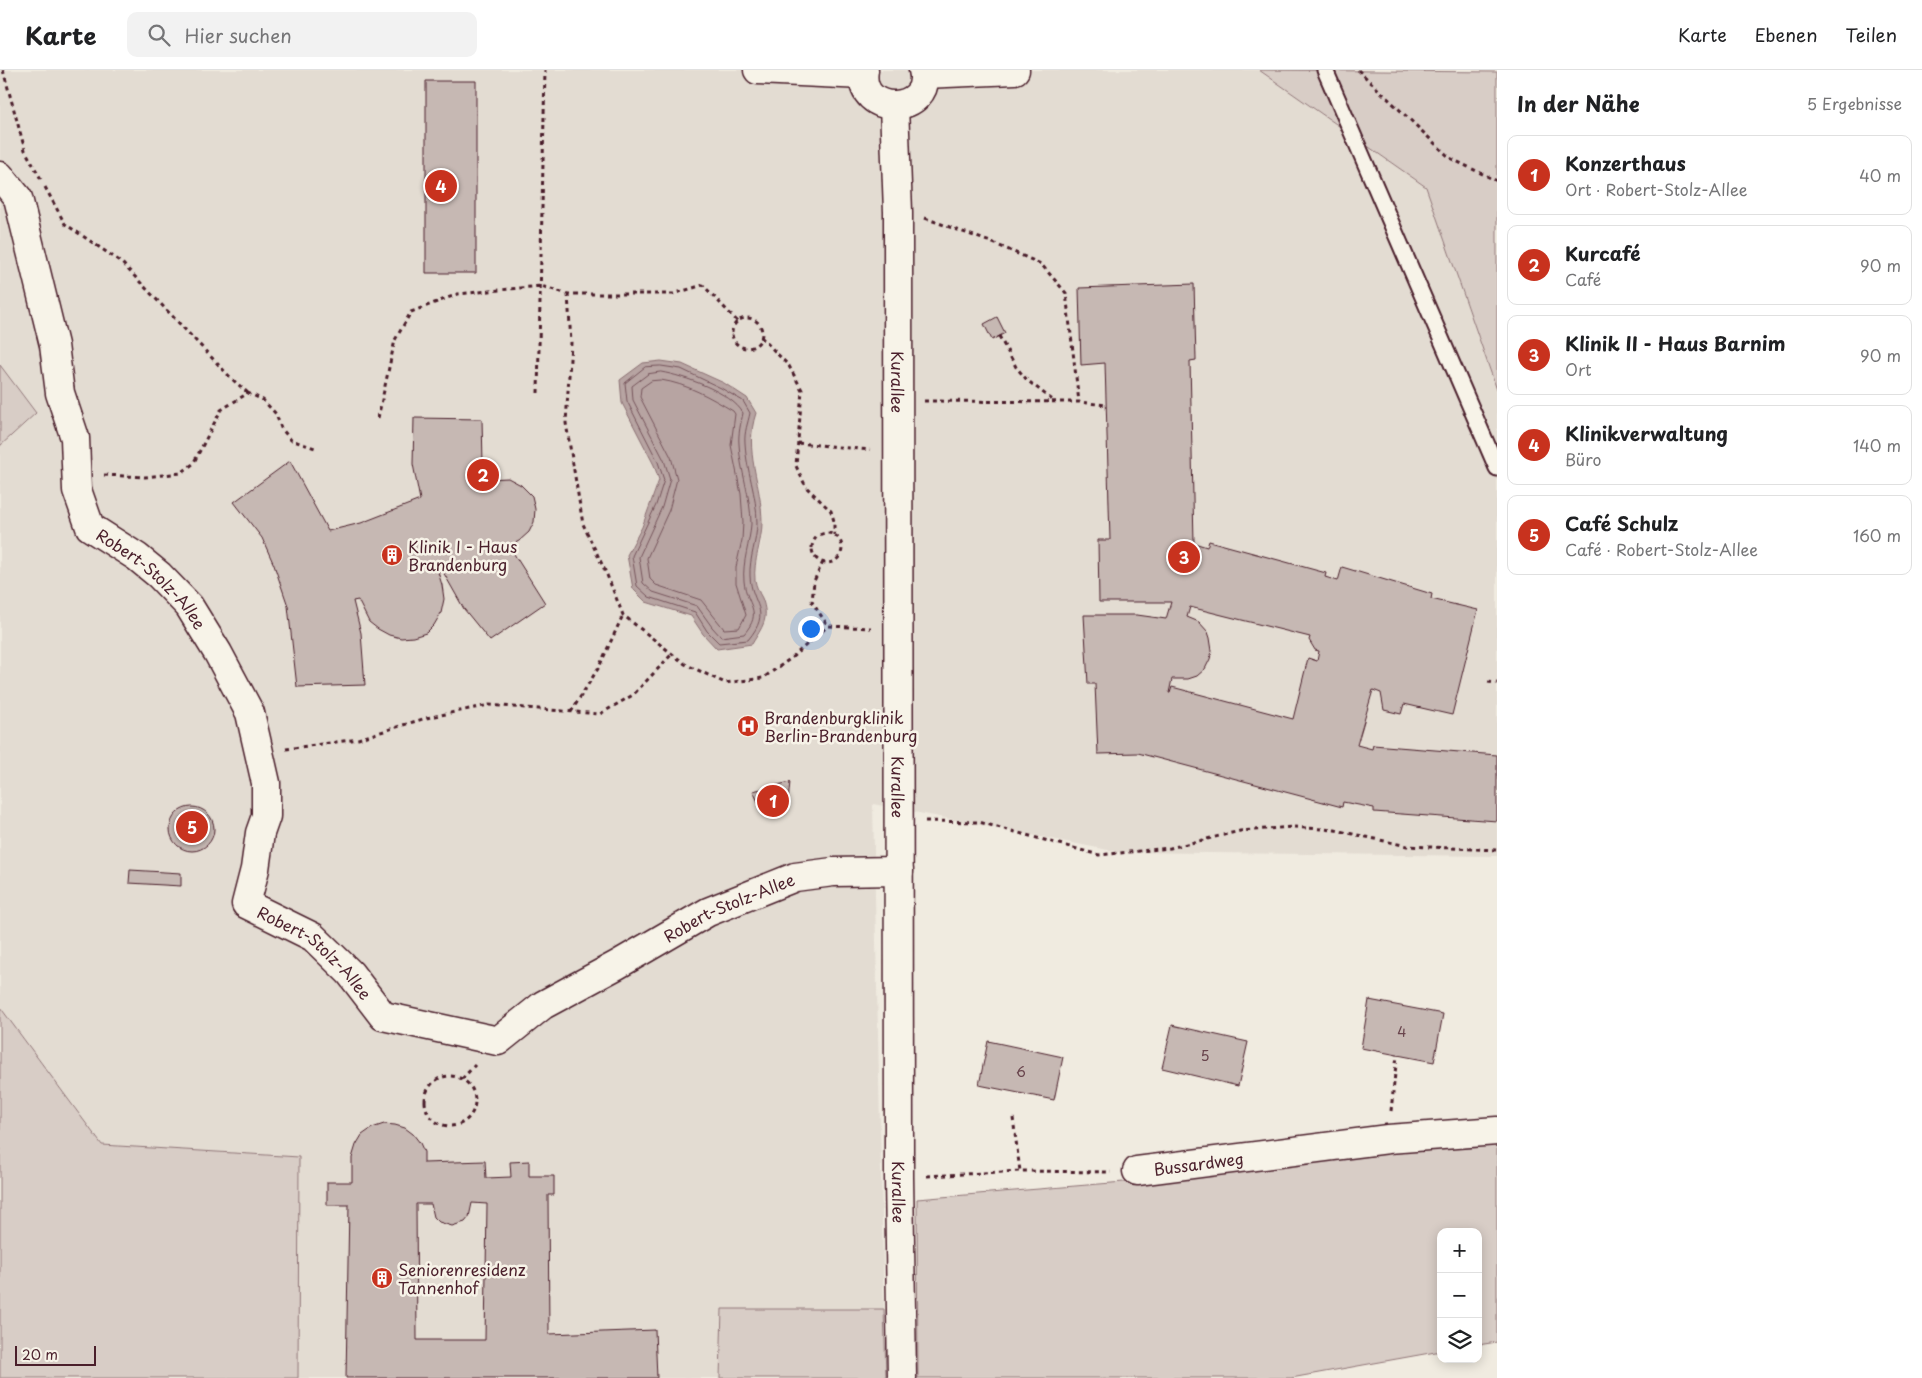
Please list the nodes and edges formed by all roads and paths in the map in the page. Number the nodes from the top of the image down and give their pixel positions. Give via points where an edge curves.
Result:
1 (2, 70) edge
2 (545, 70) edge
3 (758, 70) edge
4 (1016, 70) edge
5 (1325, 70) edge
6 (1358, 70) edge
7 (924, 72) edge
8 (863, 73) edge
9 (894, 106) junction
10 (0, 176) edge
11 (1497, 181) edge
12 (898, 212) junction
13 (541, 286) junction
14 (568, 294) junction
15 (738, 322) junction
16 (1000, 336) dead end
17 (761, 337) junction
18 (248, 393) junction
19 (538, 393) dead end
20 (898, 401) junction
21 (1055, 402) junction
22 (1079, 402) junction
23 (1106, 405) dead end
24 (378, 418) dead end
25 (798, 443) junction
26 (318, 449) dead end
27 (898, 453) junction
28 (1497, 468) edge
29 (77, 490) junction
30 (834, 536) junction
31 (823, 562) junction
32 (623, 615) junction
33 (828, 626) junction
34 (899, 630) junction
35 (672, 654) junction
36 (1488, 682) dead end
37 (1497, 683) edge
38 (571, 712) junction
39 (261, 762) junction
40 (899, 820) junction
41 (1497, 850) edge
42 (899, 870) junction
43 (1398, 1055) dead end
44 (446, 1076) joint
45 (1013, 1118) dead end
46 (1497, 1131) edge
47 (1388, 1139) junction
48 (1020, 1171) junction
49 (1137, 1171) joint
50 (899, 1177) junction
51 (902, 1378) edge

1 - 18 path via 24,150 66,224 121,262
2 - 13 path
3 - 8 street
4 - 7 street
5 - 28 lane
6 - 11 path via 1450,158
7 - 9 street via 923,84 912,100
8 - 9 street via 869,94
9 - 12 street, Kurallee
10 - 29 street, Robert-Stolz-Allee via 18,198 54,345 60,393 75,438
12 - 20 street, Kurallee
12 - 22 path via 931,218 1041,264 1066,293
13 - 14 path
13 - 19 path
13 - 24 path via 458,294 411,312 395,340
14 - 15 path via 673,294 703,285
14 - 32 path via 571,343 566,423 583,524
15 - 17 path via 745,319 755,321 761,328
15 - 17 path via 733,337 743,348 752,347
16 - 21 path via 1016,367
17 - 25 path via 789,366 802,390
18 - 26 path via 263,400 276,414 281,428 291,440
18 - 29 path via 221,410 193,464 181,473 145,477 97,474
20 - 21 path
20 - 27 street, Kurallee
21 - 22 path
22 - 23 path
25 - 27 path
25 - 30 path via 796,466 806,487 830,511
27 - 34 street, Kurallee
29 - 39 street, Robert-Stolz-Allee via 90,527 137,556 189,606 250,713
30 - 31 path via 840,542 839,556
30 - 31 path via 825,533 813,542 815,556
31 - 33 path via 814,581 812,602
32 - 35 path
32 - 38 path via 599,667
33 - 34 path
33 - 35 path via 763,678 725,684
34 - 40 street, Kurallee
35 - 38 path via 633,695 600,714
36 - 37 path
38 - 39 path via 489,705 426,718 358,740 287,749
39 - 42 street, Robert-Stolz-Allee via 266,783 266,816 246,904 313,937 350,973 383,1016 498,1041 543,1005 708,912 795,877
40 - 41 path via 979,822 1099,855 1170,848 1240,831 1293,827 1334,830 1407,846
40 - 42 street, Kurallee
42 - 50 street, Kurallee
43 - 47 path
44 - 44 path via 438,1079 427,1092 426,1108 443,1125 459,1124 472,1114 476,1098 468,1084 454,1076
45 - 48 path
46 - 47 street, Bussardweg
47 - 49 street, Bussardweg
48 - 49 path, Bussardweg
48 - 50 path, Bussardweg
50 - 51 street, Kurallee

